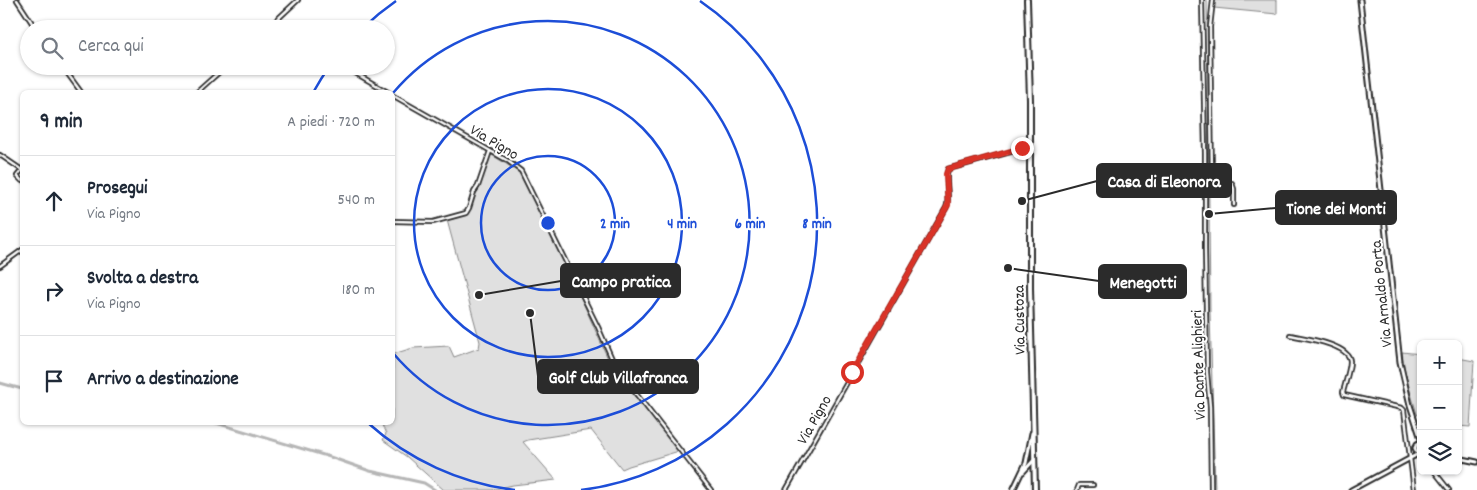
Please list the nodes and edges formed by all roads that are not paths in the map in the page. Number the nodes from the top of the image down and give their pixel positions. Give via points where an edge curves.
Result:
1 (298, 0) edge
2 (1027, 0) edge
3 (1202, 0) edge
4 (1213, 0) edge
5 (1360, 0) edge
6 (19, 1) edge
7 (31, 20) edge
8 (276, 20) edge
9 (69, 75) edge
10 (216, 75) edge
11 (359, 75) edge
12 (80, 90) edge
13 (199, 90) edge
14 (385, 90) edge
15 (395, 97) edge
16 (1030, 145) junction
17 (490, 151) junction
18 (0, 155) edge
19 (20, 169) edge
20 (1234, 205) dead end
21 (395, 222) edge
22 (20, 251) edge
23 (0, 266) edge
24 (1290, 335) dead end
25 (1033, 425) junction
26 (1418, 430) edge
27 (1417, 446) edge
28 (1415, 449) joint
29 (1417, 454) edge
30 (1412, 457) junction
31 (1034, 459) junction
32 (1462, 459) edge
33 (1477, 462) edge
34 (1026, 463) junction
35 (1025, 470) junction
36 (1034, 470) junction
37 (1021, 474) junction
38 (1436, 475) edge
39 (1093, 485) dead end
40 (711, 490) edge
41 (786, 490) edge
42 (1012, 490) edge
43 (1035, 490) edge
44 (1077, 490) edge
45 (1211, 490) edge
46 (1351, 490) edge
47 (1414, 490) edge
48 (1449, 490) edge

1 - 8 street
2 - 16 main road, Via Custoza
3 - 45 street, Via Dante Alighieri
4 - 20 street via 1210,27 1212,178 1214,183 1232,183
5 - 26 street, Via Arnaldo Porta via 1400,362
6 - 7 street
9 - 12 street
10 - 13 street
11 - 14 street
15 - 17 street, Via Pigno
16 - 25 main road, Via Custoza
16 - 41 street, Via Pigno via 948,169 946,208
17 - 21 street via 466,213 433,222
17 - 40 street, Via Pigno via 521,171 616,368
18 - 19 street
22 - 23 street
24 - 30 street via 1332,344 1348,356 1344,395 1402,408
25 - 31 main road, Via Custoza
25 - 34 street
27 - 28 street, Via Arnaldo Porta
28 - 30 street, Via Arnaldo Porta
29 - 30 street
30 - 46 street
30 - 47 street
31 - 34 street
31 - 35 street
31 - 36 main road, Via Custoza
32 - 33 street
34 - 37 street
35 - 36 street
35 - 37 street
36 - 43 main road, Via Custoza
37 - 42 street
38 - 48 street
39 - 44 street via 1079,486

